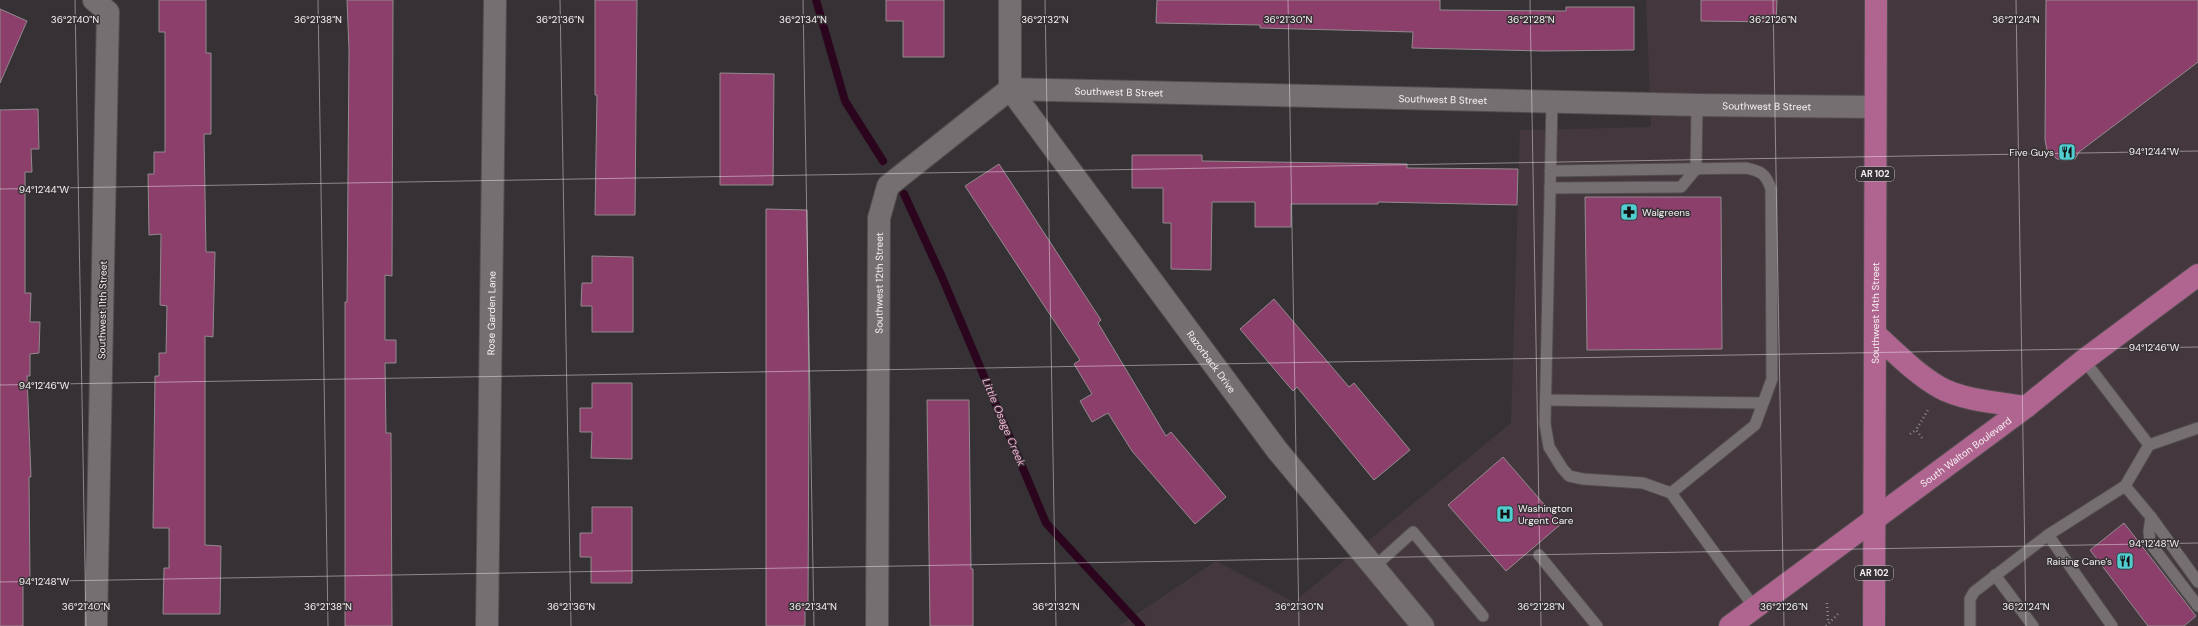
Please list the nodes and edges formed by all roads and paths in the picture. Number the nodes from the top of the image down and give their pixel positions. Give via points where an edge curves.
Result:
1 (94, 0) edge
2 (495, 0) edge
3 (1010, 0) edge
4 (1876, 0) edge
5 (1010, 89) junction
6 (1552, 102) junction
7 (1697, 106) junction
8 (1875, 107) junction
9 (1696, 169) junction
10 (1550, 171) junction
11 (1550, 188) junction
12 (2198, 275) edge
13 (1875, 334) junction
14 (2084, 360) junction
15 (1546, 400) junction
16 (1762, 403) junction
17 (2026, 407) junction
18 (1929, 408) dead end
19 (2198, 428) edge
20 (1916, 430) junction
21 (1910, 434) dead end
22 (1922, 438) dead end
23 (2149, 445) junction
24 (2125, 486) junction
25 (1671, 493) junction
26 (2152, 517) junction
27 (1874, 520) junction
28 (2048, 535) junction
29 (1539, 555) dead end
30 (1374, 567) junction
31 (1995, 575) junction
32 (2198, 582) edge
33 (1827, 603) dead end
34 (2198, 606) edge
35 (1754, 607) junction
36 (1838, 614) dead end
37 (1482, 616) dead end
38 (1828, 622) junction
39 (96, 626) edge
40 (487, 626) edge
41 (878, 626) edge
42 (1423, 626) edge
43 (1597, 626) edge
44 (1730, 626) edge
45 (1826, 626) edge
46 (1874, 626) edge
47 (1970, 626) edge
48 (2033, 626) edge
49 (2112, 626) edge

1 - 39 street, Southwest 11th Street via 108,12
2 - 40 street, Rose Garden Lane
3 - 5 street
4 - 8 main road, Southwest 14th Street / AR 102
5 - 6 street, Southwest B Street
5 - 30 street, Razorback Drive via 1277,450
5 - 41 street, Southwest 12th Street via 888,186 879,218
6 - 7 street, Southwest B Street
6 - 10 lane
7 - 8 street, Southwest B Street
7 - 9 lane
8 - 13 main road, Southwest 14th Street / AR 102
9 - 10 lane
9 - 11 lane via 1681,187
9 - 16 lane via 1758,170 1767,176 1771,189 1772,379
10 - 11 lane
11 - 15 lane
12 - 14 main road, South Walton Boulevard
13 - 17 main road via 1920,374 1940,388 1976,399
13 - 27 main road, Southwest 14th Street / AR 102
14 - 17 main road, South Walton Boulevard
14 - 23 lane
15 - 16 lane
15 - 25 lane via 1545,424 1549,448 1569,476 1643,482
16 - 25 lane via 1755,425
17 - 27 main road, South Walton Boulevard
18 - 20 path
19 - 23 lane
20 - 21 path
20 - 22 path
23 - 24 lane
24 - 26 lane
24 - 28 lane
25 - 35 lane
26 - 32 lane
26 - 34 lane via 2150,543
27 - 35 main road, South Walton Boulevard
27 - 46 main road, Southwest 14th Street / AR 102
28 - 31 lane
28 - 49 lane
29 - 43 lane
30 - 37 lane via 1413,532
30 - 42 street, Razorback Drive
31 - 47 lane via 1974,592 1970,599
31 - 48 lane
33 - 38 path
35 - 44 main road, South Walton Boulevard
36 - 38 path
38 - 45 path

